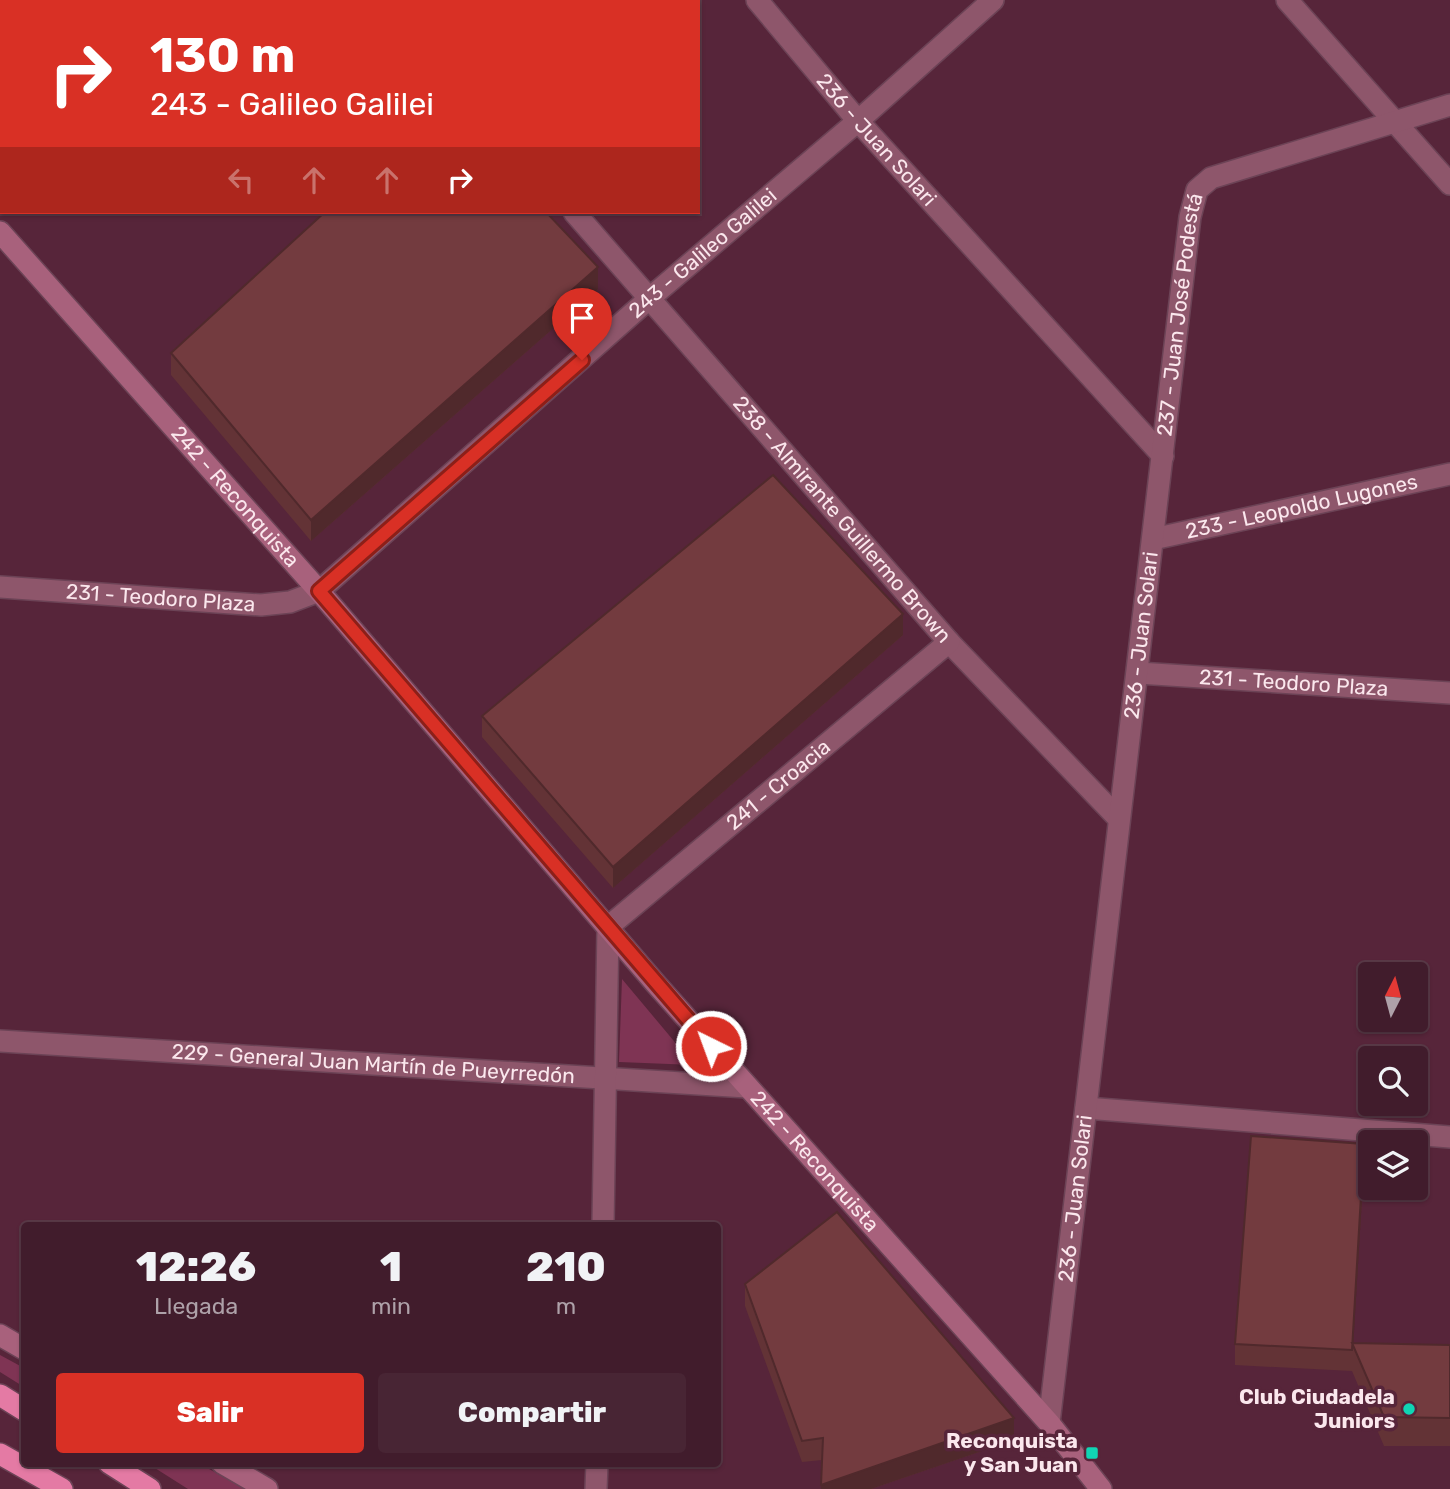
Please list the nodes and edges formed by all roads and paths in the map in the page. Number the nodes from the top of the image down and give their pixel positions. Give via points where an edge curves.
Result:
1 (757, 0) edge
2 (993, 0) edge
3 (1287, 0) edge
4 (1450, 106) edge
5 (858, 121) junction
6 (1396, 122) junction
7 (1450, 184) edge
8 (576, 214) edge
9 (0, 232) edge
10 (651, 297) junction
11 (1163, 456) junction
12 (1450, 474) edge
13 (1153, 539) junction
14 (0, 587) edge
15 (319, 591) junction
16 (949, 642) junction
17 (1139, 673) junction
18 (1450, 693) edge
19 (1119, 819) junction
20 (608, 928) junction
21 (0, 1041) edge
22 (606, 1080) junction
23 (747, 1087) junction
24 (1086, 1108) junction
25 (1450, 1137) edge
26 (603, 1222) edge
27 (0, 1335) edge
28 (21, 1347) edge
29 (0, 1395) edge
30 (21, 1408) edge
31 (1049, 1423) junction
32 (0, 1454) edge
33 (21, 1466) edge
34 (23, 1467) edge
35 (115, 1467) edge
36 (229, 1467) edge
37 (597, 1467) edge
38 (62, 1489) edge
39 (150, 1489) edge
40 (267, 1489) edge
41 (596, 1489) edge
42 (1101, 1489) edge

1 - 5 street, 236 - Juan Solari
2 - 5 street, 243 - Galileo Galilei
3 - 6 street
4 - 6 street, 237 - Juan José Podestá
5 - 10 street, 243 - Galileo Galilei
5 - 11 street, 236 - Juan Solari
6 - 7 street
6 - 11 street, 237 - Juan José Podestá via 1212,178 1198,190 1190,217
8 - 10 street, 238 - Almirante Guillermo Brown
9 - 15 street, 242 - Reconquista
10 - 15 street, 243 - Galileo Galilei
10 - 16 street, 238 - Almirante Guillermo Brown
11 - 13 street, 236 - Juan Solari
12 - 13 street, 233 - Leopoldo Lugones
13 - 17 street, 236 - Juan Solari
14 - 15 street, 231 - Teodoro Plaza via 261,605 290,602
15 - 20 street, 242 - Reconquista
16 - 19 street, 238 - Almirante Guillermo Brown
16 - 20 street, 241 - Croacia
17 - 18 street, 231 - Teodoro Plaza
17 - 19 street, 236 - Juan Solari
19 - 24 street, 236 - Juan Solari
20 - 22 street
20 - 23 street, 242 - Reconquista
21 - 22 street, 229 - General Juan Martín de Pueyrredón
22 - 23 street, 229 - General Juan Martín de Pueyrredón
22 - 26 street
23 - 31 street, 242 - Reconquista
24 - 25 street
24 - 31 street, 236 - Juan Solari
27 - 28 street
29 - 30 highway
31 - 42 street, 242 - Reconquista
32 - 33 highway
34 - 38 highway
35 - 39 highway
36 - 40 street
37 - 41 street

